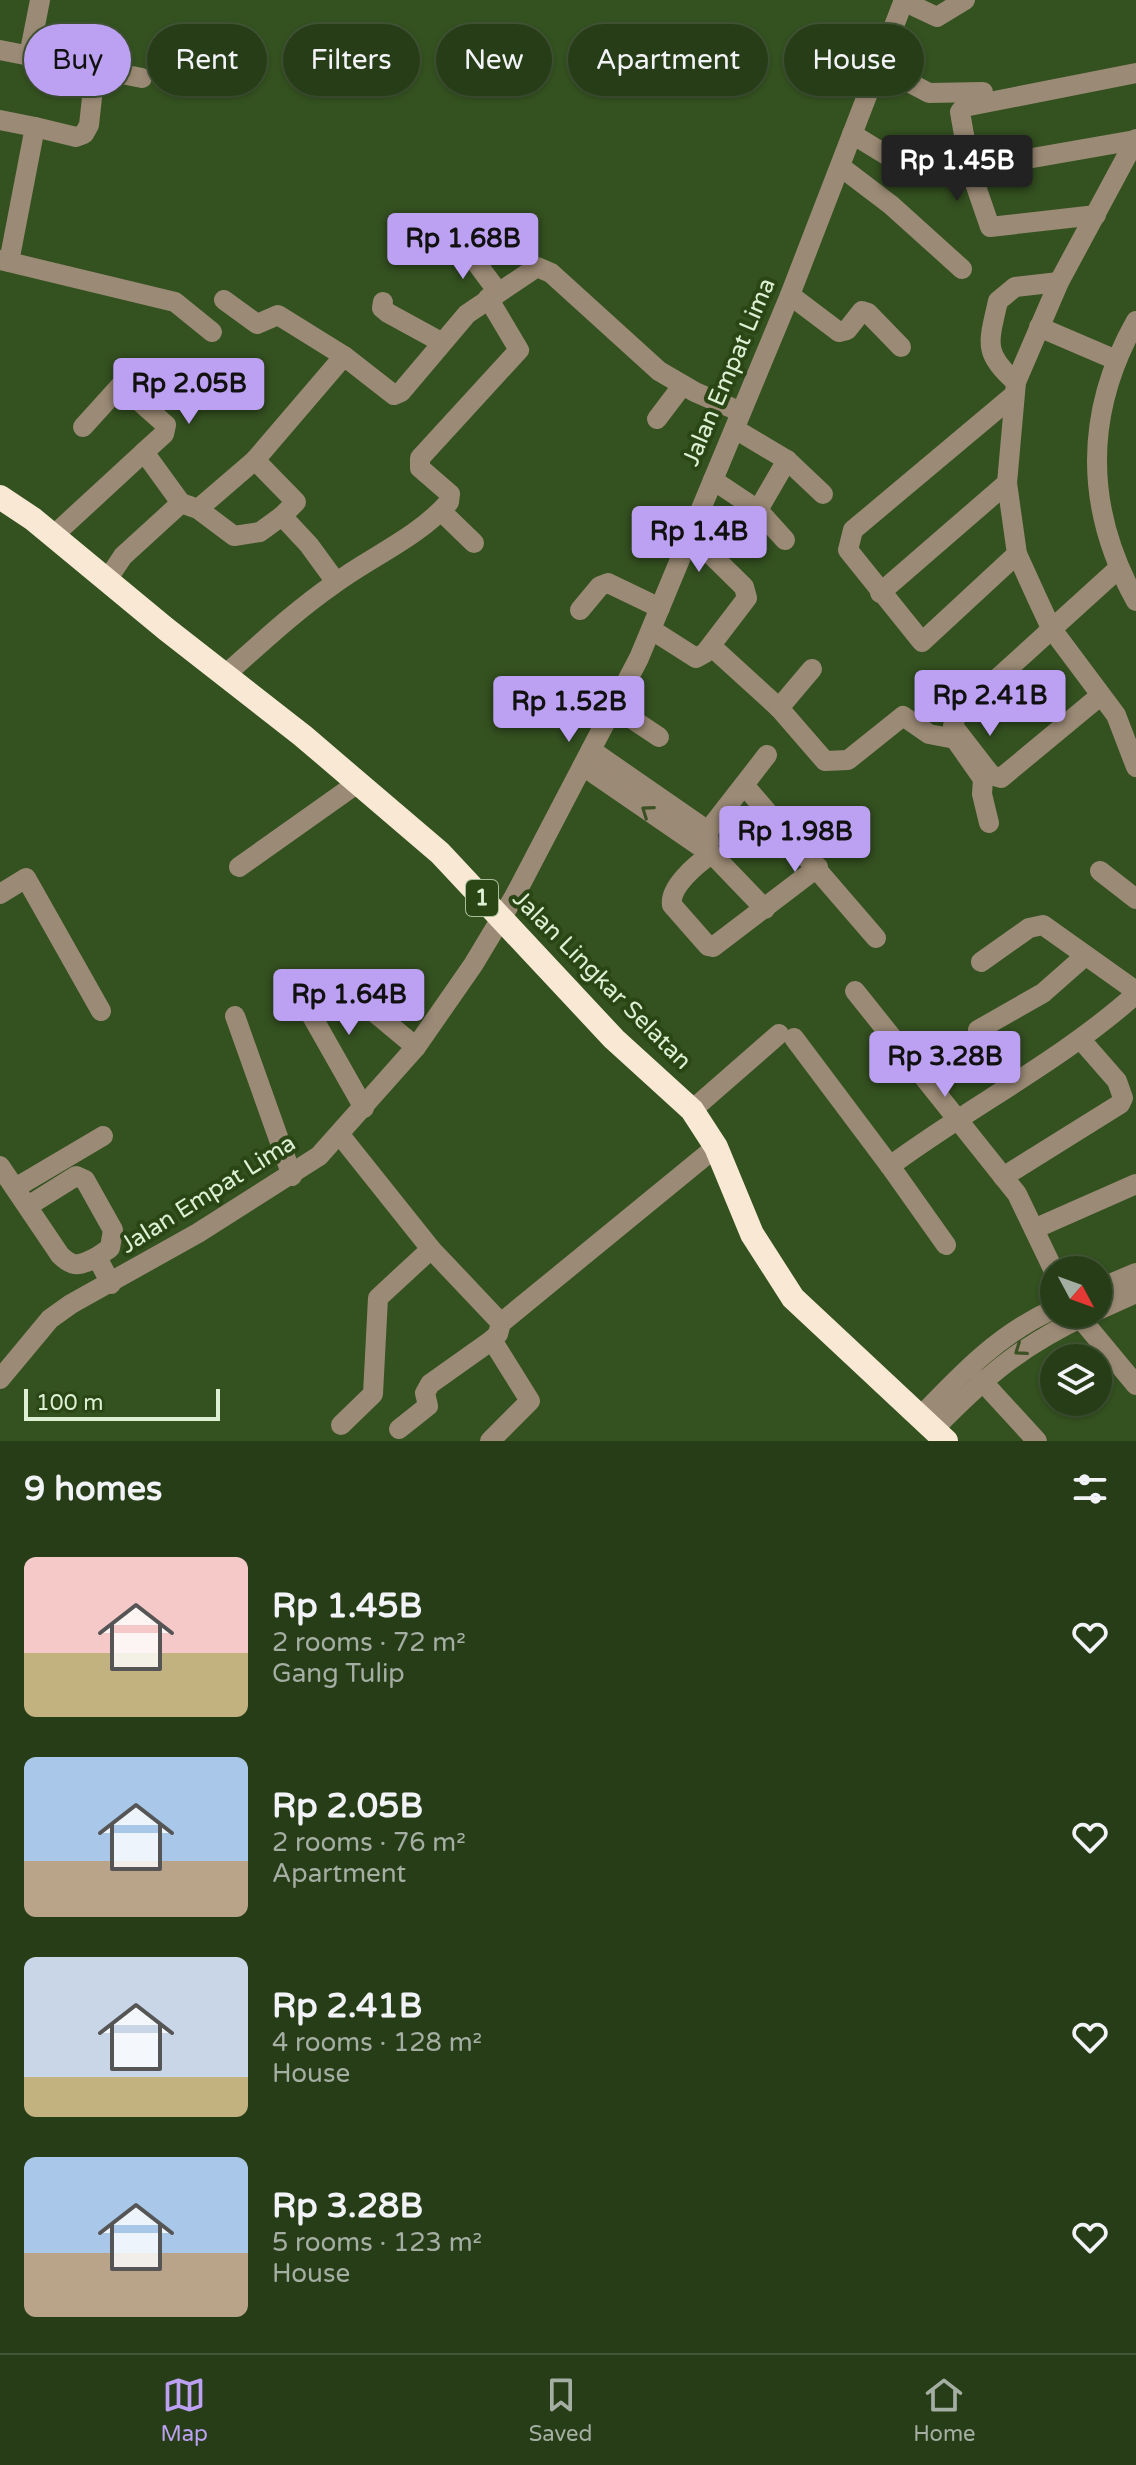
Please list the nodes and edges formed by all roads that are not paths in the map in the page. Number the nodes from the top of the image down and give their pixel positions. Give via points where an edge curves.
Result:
1 (40, 0) edge
2 (965, 0) edge
3 (899, 3) edge
4 (35, 24) edge
5 (892, 24) edge
6 (0, 50) edge
7 (24, 55) edge
8 (1136, 61) edge
9 (1136, 73) edge
10 (131, 76) edge
11 (142, 78) dead end
12 (924, 90) edge
13 (92, 96) edge
14 (867, 96) edge
15 (0, 120) edge
16 (35, 127) junction
17 (852, 134) junction
18 (1136, 140) edge
19 (841, 167) junction
20 (970, 169) junction
21 (921, 176) dead end
22 (1096, 215) junction
23 (448, 236) dead end
24 (16, 262) edge
25 (962, 269) dead end
26 (1059, 282) junction
27 (493, 295) junction
28 (790, 295) junction
29 (224, 300) dead end
30 (383, 302) dead end
31 (1136, 321) edge
32 (1039, 327) junction
33 (212, 332) dead end
34 (441, 342) junction
35 (901, 347) dead end
36 (344, 356) junction
37 (1116, 360) junction
38 (682, 386) junction
39 (1015, 389) junction
40 (657, 419) dead end
41 (738, 420) junction
42 (83, 427) dead end
43 (144, 452) junction
44 (255, 460) junction
45 (787, 460) junction
46 (713, 480) junction
47 (1007, 483) junction
48 (823, 494) dead end
49 (0, 497) edge
50 (190, 506) junction
51 (758, 510) junction
52 (441, 511) junction
53 (282, 516) junction
54 (689, 533) junction
55 (54, 535) junction
56 (785, 540) dead end
57 (474, 543) dead end
58 (1017, 554) junction
59 (1119, 568) junction
60 (107, 580) junction
61 (336, 582) junction
62 (880, 593) junction
63 (1136, 601) edge
64 (660, 608) junction
65 (580, 610) dead end
66 (1051, 628) junction
67 (652, 630) junction
68 (711, 646) junction
69 (812, 669) dead end
70 (225, 675) junction
71 (1100, 696) junction
72 (614, 707) junction
73 (779, 708) junction
74 (1116, 715) junction
75 (1136, 730) edge
76 (659, 737) dead end
77 (767, 755) dead end
78 (587, 758) junction
79 (1134, 761) edge
80 (359, 782) junction
81 (744, 785) junction
82 (989, 823) dead end
83 (708, 831) junction
84 (710, 855) junction
85 (239, 867) dead end
86 (818, 867) junction
87 (1100, 871) dead end
88 (0, 894) edge
89 (1136, 899) edge
90 (765, 909) junction
91 (501, 918) junction
92 (876, 938) dead end
93 (1085, 956) junction
94 (981, 962) dead end
95 (296, 988) dead end
96 (855, 991) dead end
97 (1136, 993) edge
98 (362, 1002) dead end
99 (101, 1011) dead end
100 (235, 1016) dead end
101 (978, 1030) dead end
102 (1082, 1041) junction
103 (416, 1047) junction
104 (364, 1108) junction
105 (692, 1110) junction
106 (955, 1118) junction
107 (340, 1135) junction
108 (103, 1136) dead end
109 (716, 1147) junction
110 (0, 1166) edge
111 (890, 1166) junction
112 (292, 1176) junction
113 (1003, 1177) junction
114 (1136, 1184) edge
115 (15, 1188) junction
116 (28, 1206) junction
117 (1030, 1221) junction
118 (946, 1245) dead end
119 (431, 1249) junction
120 (1047, 1256) edge
121 (97, 1257) junction
122 (1136, 1273) edge
123 (1112, 1283) edge
124 (111, 1284) junction
125 (1136, 1293) edge
126 (1112, 1303) edge
127 (1040, 1315) edge
128 (1060, 1328) edge
129 (1096, 1328) edge
130 (496, 1331) junction
131 (0, 1379) edge
132 (981, 1380) junction
133 (1134, 1381) edge
134 (341, 1425) dead end
135 (399, 1429) dead end
136 (934, 1429) edge
137 (490, 1441) edge
138 (1037, 1441) edge

1 - 4 street
2 - 3 street via 937,17
3 - 5 street, Jalan Empat Lima
6 - 7 street
8 - 12 street via 969,95
9 - 20 street via 964,107 961,124
10 - 11 street
13 - 16 street via 84,134 76,137
14 - 17 street, Jalan Empat Lima
15 - 16 street
16 - 24 street
17 - 19 street, Jalan Empat Lima
17 - 21 street
18 - 20 street
18 - 22 street
19 - 25 street
19 - 28 street, Jalan Empat Lima
20 - 22 street via 990,227
22 - 26 street
23 - 27 street via 461,242
24 - 33 street via 175,302
26 - 32 street
26 - 39 street via 1015,287 998,301 990,350
27 - 34 street
27 - 38 street via 545,267 646,361
27 - 52 street via 519,350 420,458 420,468 450,494
28 - 35 street via 839,332 862,311 868,313
28 - 41 street, Jalan Empat Lima
29 - 36 street via 257,324 278,315 292,321
30 - 34 street via 388,313
31 - 37 street
32 - 37 street
32 - 39 street
34 - 36 street via 394,395
36 - 44 street
37 - 59 street via 1095,470 1097,499
38 - 40 street
38 - 41 street
39 - 47 street
39 - 62 street via 853,530 848,550
41 - 45 street
41 - 46 street, Jalan Empat Lima
42 - 43 street via 121,385 166,425 164,434
43 - 50 street
43 - 55 street
44 - 50 street
44 - 53 street via 296,502
45 - 48 street
45 - 51 street
46 - 51 street
46 - 54 street, Jalan Empat Lima
47 - 58 street
47 - 62 street
49 - 55 highway, Jalan Lingkar Selatan / 1
50 - 53 street via 234,536 260,532
50 - 60 street via 123,556
51 - 56 street
52 - 57 street
52 - 61 street
53 - 61 street
54 - 64 street, Jalan Empat Lima
54 - 68 street via 748,594
55 - 60 highway, Jalan Lingkar Selatan / 1
58 - 62 street via 922,642
58 - 66 street
59 - 63 street
59 - 66 street
60 - 70 highway, Jalan Lingkar Selatan / 1
61 - 70 street
64 - 65 street via 608,583
64 - 67 street, Jalan Empat Lima
66 - 71 street
66 - 71 street via 954,718 955,728 991,775 1001,778
67 - 68 street via 696,658
67 - 72 street, Jalan Empat Lima
68 - 73 street
69 - 73 street
70 - 80 highway, Jalan Lingkar Selatan / 1
71 - 74 street
72 - 76 street
72 - 78 street, Jalan Empat Lima
73 - 82 street via 825,761 848,760 903,716 929,734 950,737 983,779
74 - 75 street
74 - 79 street
77 - 81 street
78 - 83 street
84 -> 78 street
78 - 91 street, Jalan Empat Lima
80 - 85 street
80 - 91 highway, Jalan Lingkar Selatan / 1 via 440,853
81 - 83 street
81 - 86 street
83 - 84 street
84 - 90 street
84 - 90 street via 670,899 708,946 719,945
86 - 90 street
86 - 92 street
87 - 89 street
88 - 99 street via 26,878
91 - 103 street, Jalan Empat Lima
91 - 105 highway, Jalan Lingkar Selatan / 1 via 624,1049
93 - 94 street via 1036,925
93 - 97 street
93 - 101 street via 1043,993
95 - 104 street
96 - 106 street
97 - 102 street
98 - 103 street
100 - 112 street
102 - 106 street
102 - 113 street via 1117,1081 1120,1104
103 - 104 street, Jalan Empat Lima
104 - 107 street, Jalan Empat Lima
105 - 109 highway, Jalan Lingkar Selatan / 1
105 - 111 street via 787,1036
106 - 111 street
106 - 113 street
107 - 112 street, Jalan Empat Lima
107 - 119 street
108 - 115 street
109 - 130 street
109 - 136 highway, Jalan Lingkar Selatan / 1 via 752,1234 788,1290
110 - 115 street
111 - 118 street
112 - 124 street, Jalan Empat Lima
113 - 117 street
114 - 117 street
115 - 116 street
116 - 121 street via 70,1265
116 - 121 street via 76,1176 85,1180 113,1230 110,1248
117 - 120 street
119 - 130 street
119 - 134 street via 378,1298 373,1394
121 - 124 street
122 - 123 street
124 - 131 street, Jalan Empat Lima via 71,1304 38,1333
125 - 126 street
127 - 136 street via 987,1348
128 -> 132 street
129 - 133 street
130 - 135 street via 430,1384 425,1393 428,1406
130 - 137 street via 530,1401
132 - 136 street
132 - 138 street

